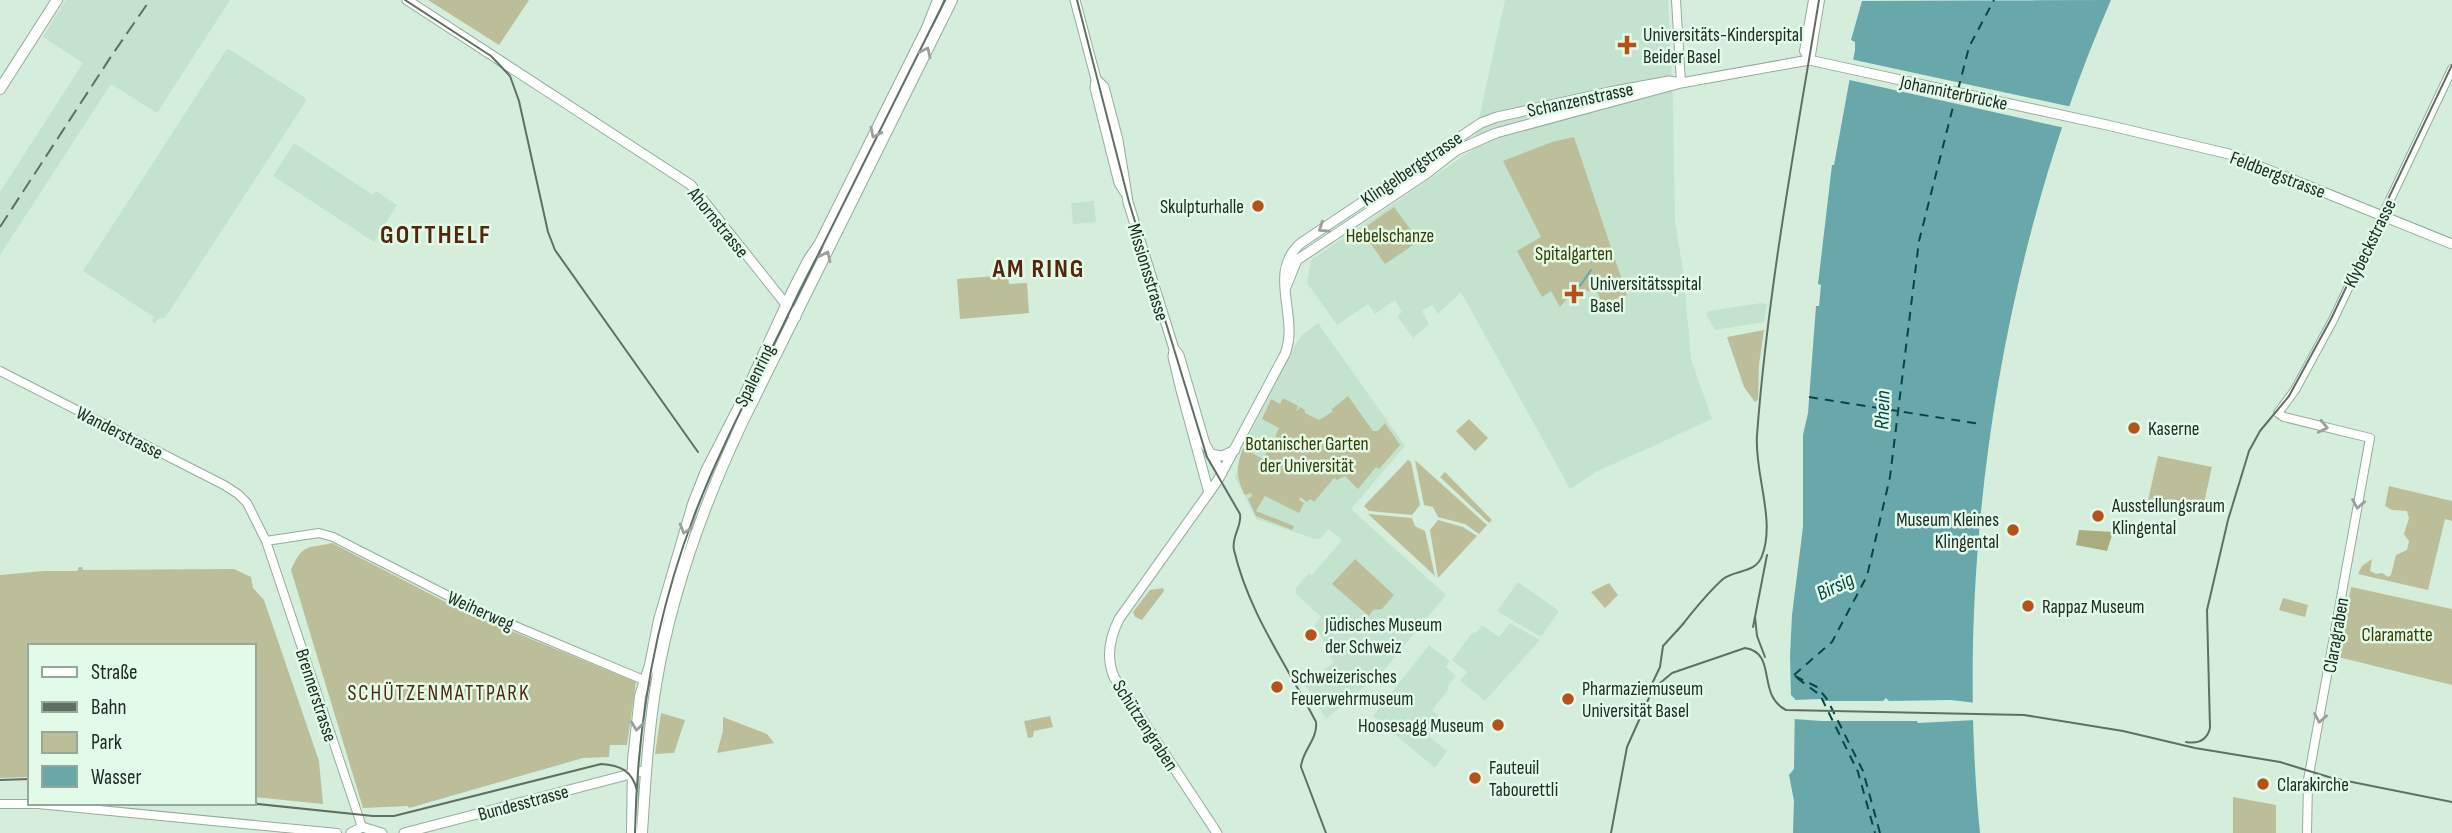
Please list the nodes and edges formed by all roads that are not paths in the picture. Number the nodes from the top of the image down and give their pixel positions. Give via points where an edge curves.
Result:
1 (57, 0) edge
2 (407, 0) edge
3 (938, 0) edge
4 (952, 0) edge
5 (1075, 0) edge
6 (1676, 0) edge
7 (1813, 0) edge
8 (1820, 0) edge
9 (1810, 61) junction
10 (2452, 69) edge
11 (1681, 83) junction
12 (0, 89) edge
13 (1481, 123) joint
14 (2098, 123) joint
15 (1496, 134) joint
16 (2383, 215) junction
17 (2452, 244) edge
18 (1286, 287) junction
19 (787, 306) junction
20 (796, 317) junction
21 (1174, 349) junction
22 (0, 370) edge
23 (2370, 438) joint
24 (1235, 450) junction
25 (1210, 454) junction
26 (1201, 469) junction
27 (1220, 476) junction
28 (238, 494) joint
29 (1209, 494) junction
30 (266, 541) junction
31 (646, 681) junction
32 (640, 771) junction
33 (0, 804) edge
34 (28, 804) edge
35 (48, 805) edge
36 (362, 827) junction
37 (337, 833) edge
38 (351, 833) edge
39 (382, 833) edge
40 (404, 833) edge
41 (632, 833) edge
42 (642, 833) edge
43 (1217, 833) edge
44 (2307, 833) edge

1 - 12 main road
2 - 19 main road, Ahornstrasse via 696,189
3 -> 19 main road, Spalenring
20 -> 4 main road, Spalenring
5 - 21 main road, Missionsstrasse via 1096,79 1104,87 1126,194
6 - 11 street
7 - 9 street via 1804,51
8 - 9 street
9 - 11 main road, Schanzenstrasse
9 - 14 main road, Johanniterbrücke
10 - 16 street, Klybeckstrasse
11 - 13 main road, Schanzenstrasse via 1609,92
11 - 15 main road, Schanzenstrasse
13 -> 18 main road, Klingelbergstrasse via 1301,243 1283,271
14 - 16 main road, Feldbergstrasse via 2230,154
15 - 18 main road, Klingelbergstrasse via 1457,150 1297,260
16 - 17 main road, Feldbergstrasse
16 -> 23 street, Klybeckstrasse via 2333,320 2278,413
18 - 24 main road, Schützengraben via 1290,336 1285,354
19 - 20 main road, Ahornstrasse
19 -> 31 main road, Spalenring via 695,497
20 - 32 main road, Spalenring via 724,461 681,578
21 - 25 main road, Missionsstrasse
21 - 26 main road, Missionsstrasse
22 - 28 street, Wanderstrasse
23 -> 44 street, Claragraben via 2308,780
24 - 25 main road via 1222,456
24 - 27 main road, Schützengraben
25 - 27 main road, Missionsstrasse
26 - 27 main road
26 - 29 main road, Missionsstrasse
27 - 29 main road, Schützengraben
28 - 30 street, Brennerstrasse
29 - 43 main road, Schützengraben via 1119,619 1111,640 1110,662 1118,682
30 - 31 street, Weiherweg via 319,533 333,537 470,607
30 - 36 street, Brennerstrasse
31 -> 32 main road, Spalenring via 640,696
32 - 40 main road, Bundesstrasse
32 - 41 main road
32 - 42 main road
33 - 34 street
35 - 37 street
36 - 38 main road
36 - 39 main road

